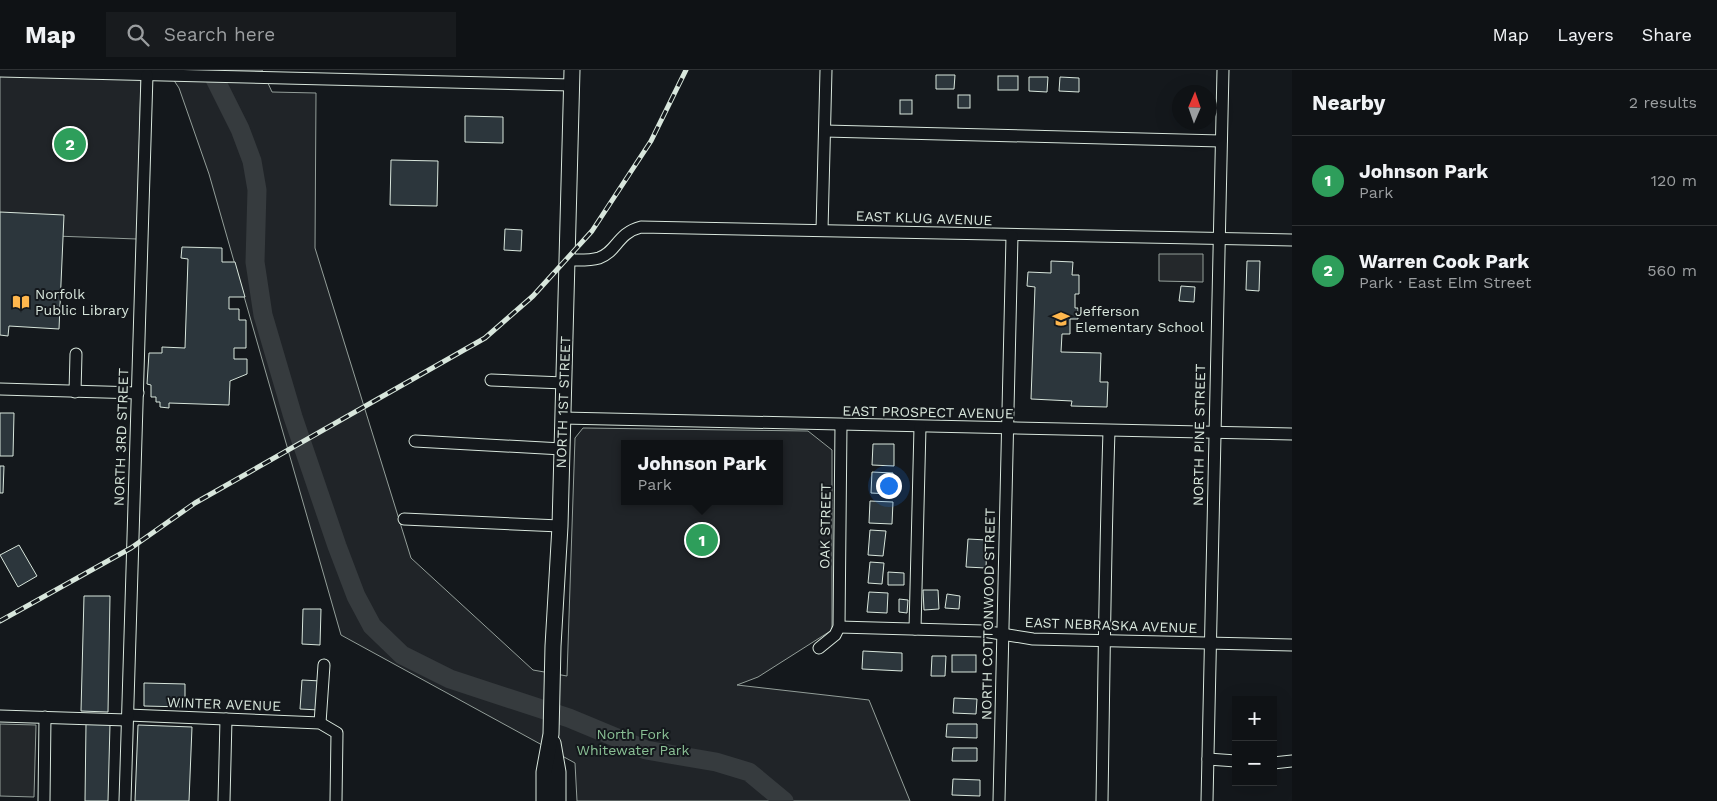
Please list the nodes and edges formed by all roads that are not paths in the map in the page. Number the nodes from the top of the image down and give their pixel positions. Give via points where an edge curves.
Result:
1 (489, 70) edge
2 (826, 70) edge
3 (1223, 70) edge
4 (0, 71) edge
5 (275, 74) edge
6 (350, 74) edge
7 (147, 75) junction
8 (572, 78) edge
9 (489, 82) junction
10 (825, 131) junction
11 (1221, 141) junction
12 (822, 230) junction
13 (1012, 236) junction
14 (1219, 239) junction
15 (1292, 240) edge
16 (567, 260) junction
17 (76, 354) dead end
18 (491, 380) dead end
19 (564, 383) junction
20 (0, 390) edge
21 (75, 392) junction
22 (138, 393) junction
23 (563, 418) junction
24 (841, 425) junction
25 (920, 427) junction
26 (1006, 428) junction
27 (1109, 431) junction
28 (1214, 433) junction
29 (1292, 434) edge
30 (415, 440) dead end
31 (562, 449) junction
32 (404, 519) dead end
33 (560, 526) junction
34 (839, 627) junction
35 (915, 629) junction
36 (1003, 634) junction
37 (1105, 641) junction
38 (1210, 643) junction
39 (1292, 645) edge
40 (819, 648) dead end
41 (324, 665) dead end
42 (0, 716) edge
43 (45, 717) junction
44 (128, 717) junction
45 (226, 719) junction
46 (320, 723) junction
47 (551, 734) junction
48 (1208, 759) junction
49 (1232, 760) edge
50 (1292, 761) edge
51 (1277, 763) edge
52 (44, 801) edge
53 (125, 801) edge
54 (224, 801) edge
55 (336, 801) edge
56 (544, 801) edge
57 (558, 801) edge
58 (999, 801) edge
59 (1102, 801) edge
60 (1207, 801) edge

1 - 9 street
2 - 10 street
3 - 11 street, NORTH PINE STREET
4 - 7 street
5 - 6 street
5 - 7 street
6 - 9 street
7 - 22 street, NORTH 3RD STREET
8 - 9 street
8 - 16 main road, NORTH 1ST STREET
10 - 11 street
10 - 12 street
11 - 14 street, NORTH PINE STREET
12 - 13 street, EAST KLUG AVENUE
12 - 16 street, EAST KLUG AVENUE via 640,227 622,236 601,257
13 - 14 street, EAST KLUG AVENUE
13 - 26 street, NORTH COTTONWOOD STREET
14 - 15 street, EAST KLUG AVENUE
14 - 28 street, NORTH PINE STREET
16 - 19 main road, NORTH 1ST STREET
17 - 21 street
18 - 19 street
19 - 23 main road, NORTH 1ST STREET
20 - 21 street
21 - 22 street
22 - 44 street, NORTH 3RD STREET
23 - 24 street, EAST PROSPECT AVENUE
23 - 31 main road, NORTH 1ST STREET
24 - 25 street, EAST PROSPECT AVENUE
24 - 34 street, OAK STREET
25 - 26 street, EAST PROSPECT AVENUE
25 - 35 street
26 - 27 street, EAST PROSPECT AVENUE
26 - 36 street, NORTH COTTONWOOD STREET
27 - 28 street, EAST PROSPECT AVENUE
27 - 37 street
28 - 29 street, EAST PROSPECT AVENUE
28 - 38 street, NORTH PINE STREET
30 - 31 street
31 - 33 main road, NORTH 1ST STREET
32 - 33 street
33 - 47 main road, NORTH 1ST STREET
34 - 35 street, EAST NEBRASKA AVENUE
34 - 40 street via 835,635
35 - 36 street, EAST NEBRASKA AVENUE
36 - 37 street, EAST NEBRASKA AVENUE via 1033,639
36 - 58 street, NORTH COTTONWOOD STREET
37 - 38 street, EAST NEBRASKA AVENUE
37 - 59 street
38 - 39 street, EAST NEBRASKA AVENUE
38 - 48 street, NORTH PINE STREET
41 - 46 street
42 - 43 street, WINTER AVENUE
43 - 44 street, WINTER AVENUE
43 - 52 street
44 - 45 street, WINTER AVENUE
44 - 53 street, NORTH 3RD STREET
45 - 46 street, WINTER AVENUE
45 - 54 street
46 - 55 street via 337,733
47 - 56 main road, NORTH 1ST STREET via 544,772
47 - 57 main road, NORTH 1ST STREET via 558,772
48 - 49 street
48 - 60 street, NORTH PINE STREET
50 - 51 street

